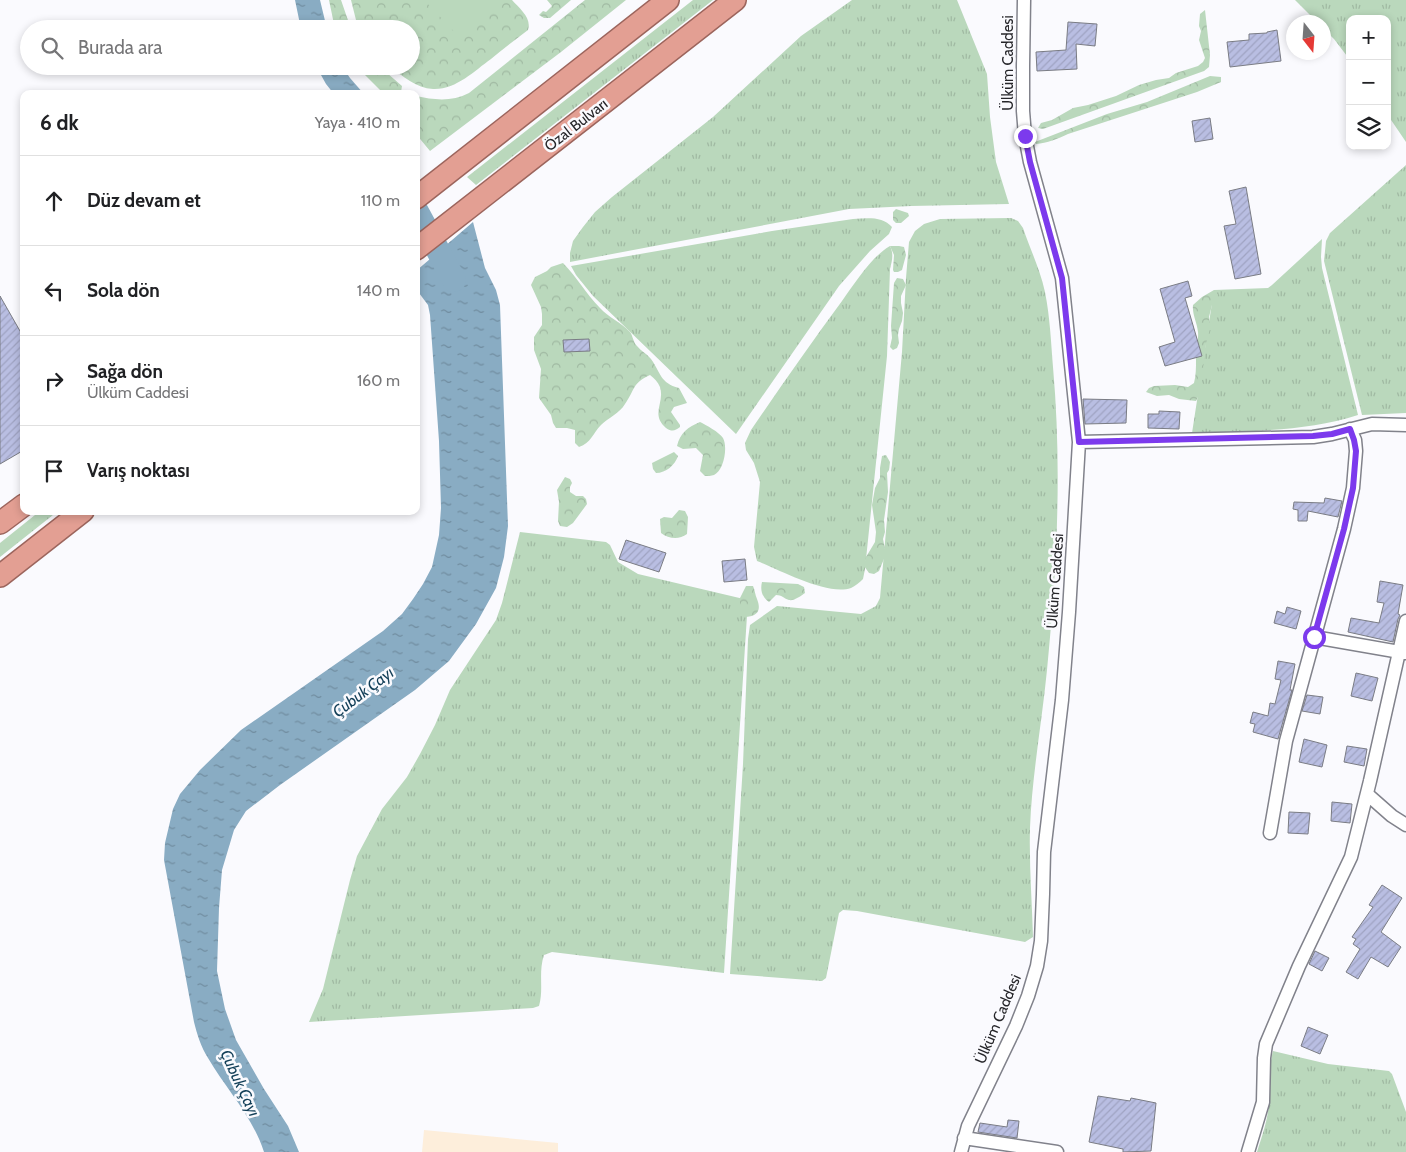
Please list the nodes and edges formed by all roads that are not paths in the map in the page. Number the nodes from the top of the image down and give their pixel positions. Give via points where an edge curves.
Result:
1 (668, 0) edge
2 (735, 0) edge
3 (1024, 0) edge
4 (420, 195) edge
5 (420, 246) edge
6 (1406, 425) edge
7 (1350, 429) junction
8 (1079, 442) junction
9 (20, 508) edge
10 (77, 515) edge
11 (0, 523) edge
12 (0, 576) edge
13 (1406, 621) edge
14 (1314, 637) junction
15 (1402, 652) edge
16 (1367, 794) junction
17 (1406, 825) edge
18 (1270, 833) dead end
19 (964, 1138) junction
20 (961, 1152) edge
21 (1057, 1152) edge
22 (1248, 1152) edge

1 - 4 highway
2 - 5 highway, Özal Bulvarı
3 - 8 street, Ülküm Caddesi via 1025,136 1062,278
6 - 7 street via 1372,424
7 - 8 street via 1313,436
7 - 14 street via 1356,451 1353,488
8 - 19 street, Ülküm Caddesi via 1070,612 1044,852 1037,966 1016,1026
9 - 11 highway
10 - 12 highway
13 - 15 street
14 - 15 street
14 - 18 street via 1286,741
15 - 16 street
16 - 17 street
16 - 22 street via 1351,857 1266,1044 1263,1102
19 - 20 street, Ülküm Caddesi
19 - 21 street

